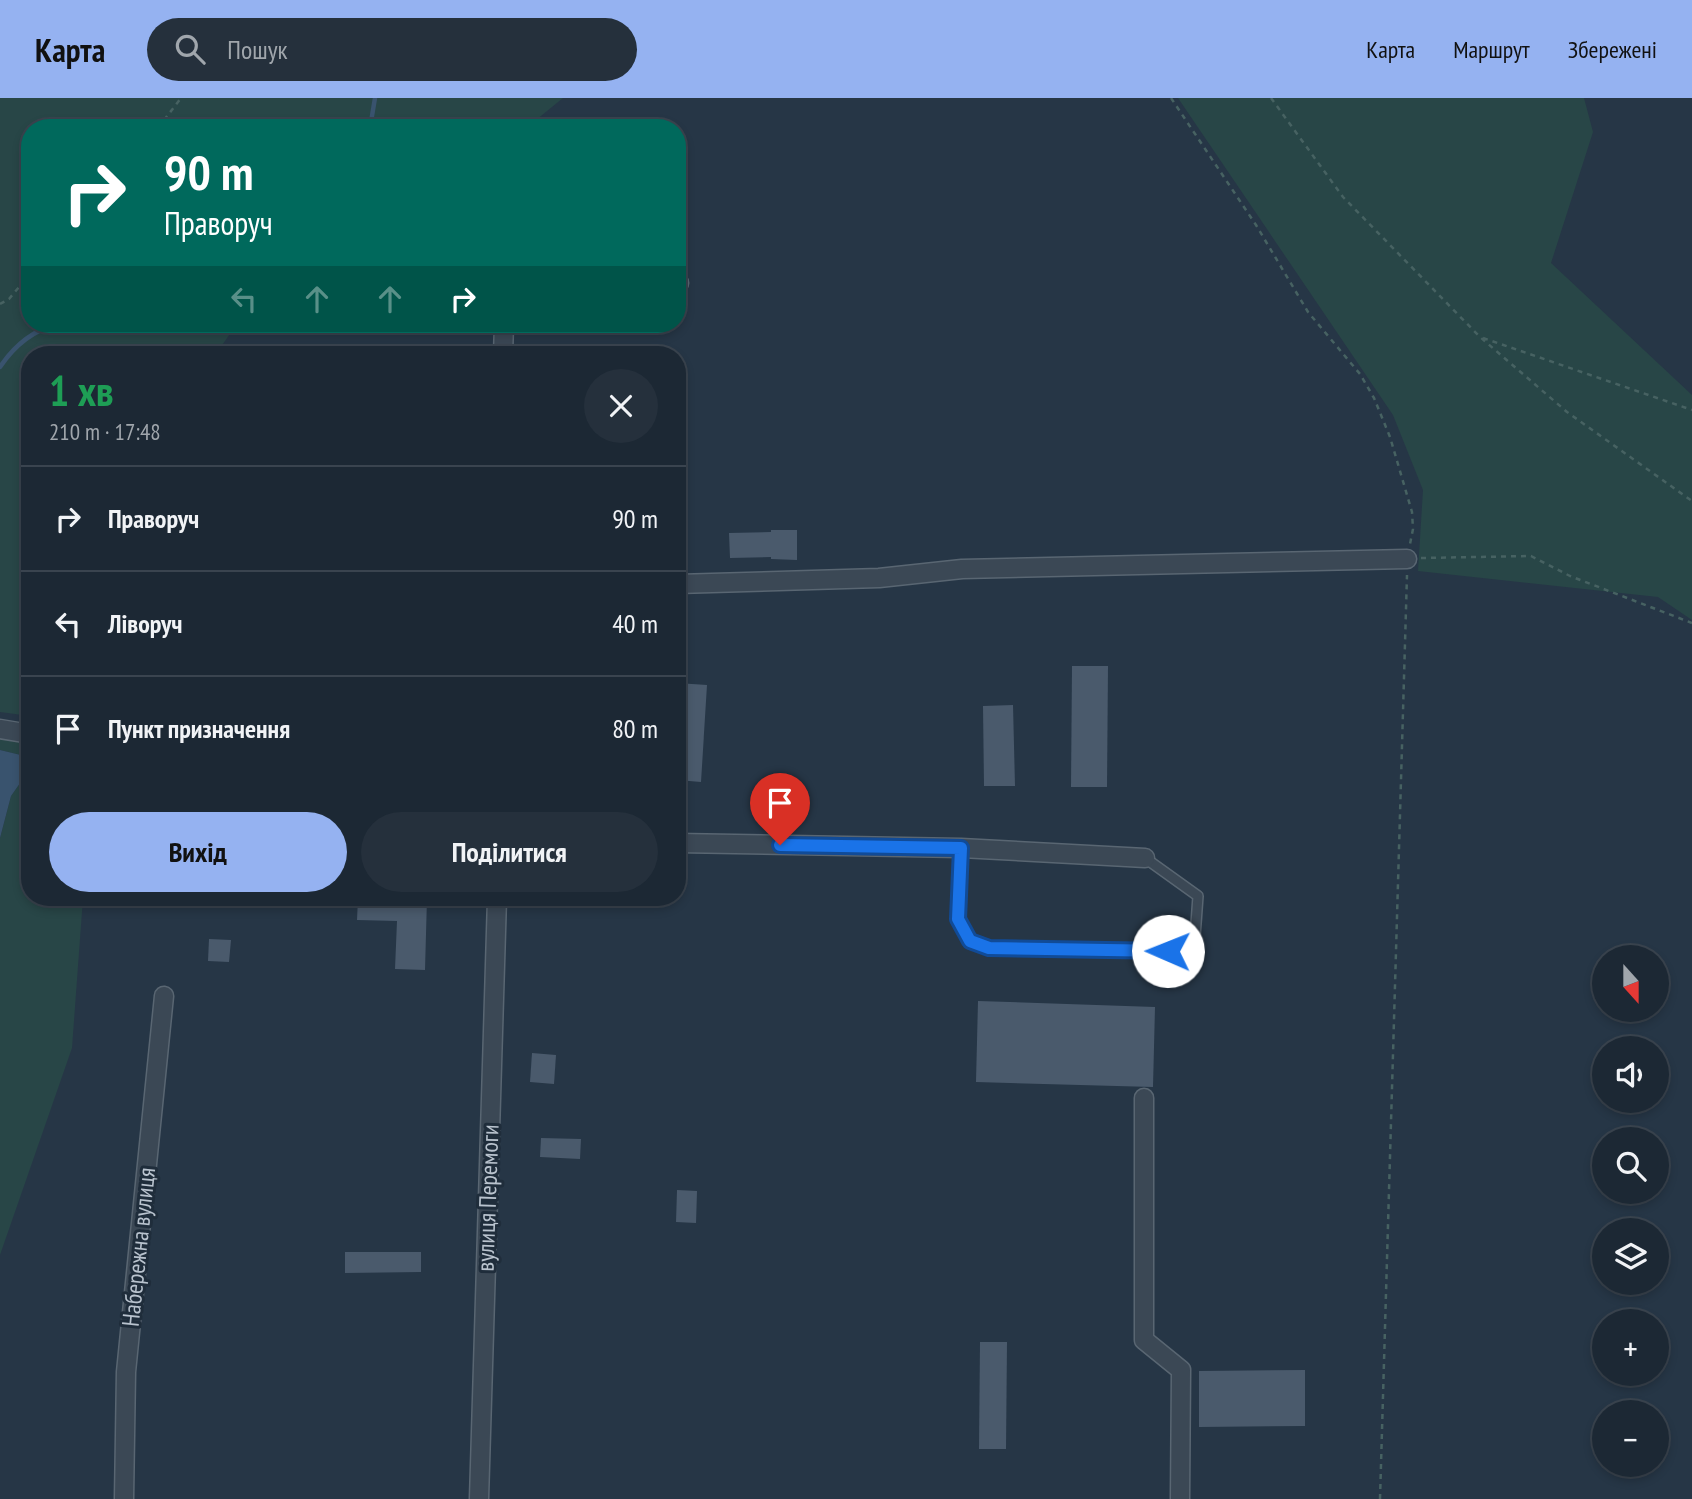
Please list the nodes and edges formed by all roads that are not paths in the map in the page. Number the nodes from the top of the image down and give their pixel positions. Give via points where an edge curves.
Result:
1 (1407, 559) road end
2 (686, 584) edge
3 (0, 729) edge
4 (21, 732) edge
5 (686, 843) edge
6 (961, 848) junction
7 (1145, 858) joint
8 (497, 906) edge
9 (164, 996) dead end
10 (1144, 1098) dead end
11 (124, 1499) edge
12 (479, 1499) edge
13 (1180, 1499) edge

1 - 2 street via 962,569 879,578
3 - 4 street
5 - 6 street
6 - 7 street
6 - 7 lane via 958,919 970,941 989,948 1194,951 1198,896
8 - 12 street, вулиця Перемоги
9 - 11 street, Набережна вулиця via 126,1372
10 - 13 street via 1144,1340 1181,1370

